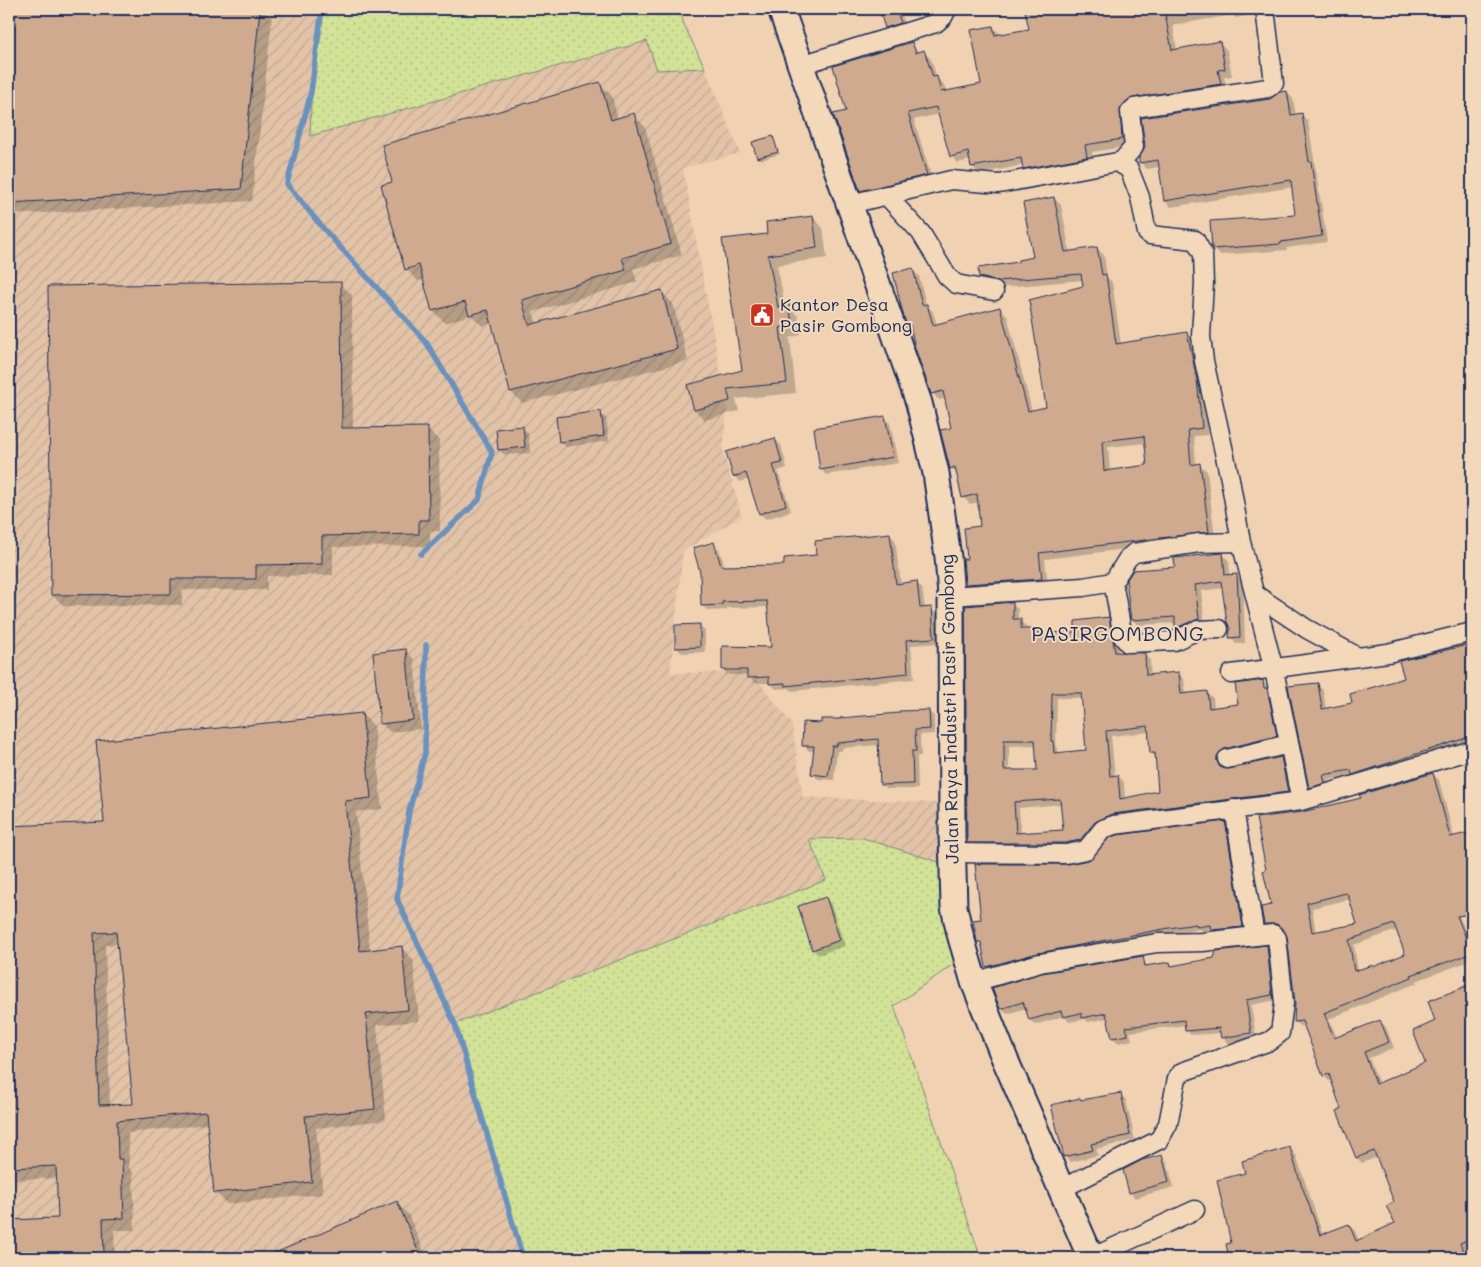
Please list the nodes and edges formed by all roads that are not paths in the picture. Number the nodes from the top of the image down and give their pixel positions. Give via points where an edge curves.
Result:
1 (782, 9) edge
2 (947, 9) edge
3 (1265, 9) edge
4 (801, 65) junction
5 (1120, 163) junction
6 (886, 195) junction
7 (850, 204) junction
8 (994, 291) dead end
9 (1241, 542) junction
10 (1113, 582) junction
11 (1256, 595) junction
12 (951, 596) junction
13 (1219, 629) dead end
14 (1472, 632) edge
15 (1358, 657) junction
16 (1274, 670) junction
17 (1231, 674) dead end
18 (1290, 744) junction
19 (1472, 750) edge
20 (1227, 759) dead end
21 (1301, 801) junction
22 (1234, 809) junction
23 (952, 853) junction
24 (1256, 936) junction
25 (974, 982) junction
26 (1061, 1189) junction
27 (1195, 1210) dead end
28 (1091, 1258) edge

1 - 4 main road, Jalan Raya Industri Pasir Gombong
2 - 4 street via 944,17 936,23
3 - 5 street via 1274,83 1268,88 1134,108 1130,112 1134,147
4 - 7 main road, Jalan Raya Industri Pasir Gombong
5 - 6 street via 999,184 951,180
5 - 9 street via 1130,169 1135,181 1147,233 1195,240 1203,254 1201,336 1204,361
6 - 7 street
6 - 8 street via 920,233 946,276 956,284
7 - 12 main road, Jalan Raya Industri Pasir Gombong via 927,436 942,510
9 - 10 street via 1199,543 1134,553
9 - 11 street
10 - 12 street
10 - 13 street via 1128,643 1174,641 1198,630
11 - 15 street via 1307,629
11 - 16 street
12 - 23 main road, Jalan Raya Industri Pasir Gombong
14 - 15 street
15 - 16 street
16 - 17 street
16 - 18 street
18 - 20 street
18 - 21 street
19 - 21 street
21 - 22 street
22 - 23 street via 1114,825 1104,829 1086,850 1066,854
22 - 24 street
23 - 25 main road, Jalan Raya Industri Pasir Gombong via 954,907
24 - 25 street via 1157,943 1040,963
24 - 26 street via 1273,934 1277,938 1284,1003 1280,1033 1270,1041 1182,1072 1177,1078 1166,1132 1159,1140
25 - 26 main road, Jalan Raya Industri Pasir Gombong
26 - 28 main road, Jalan Raya Industri Pasir Gombong
27 - 28 street

